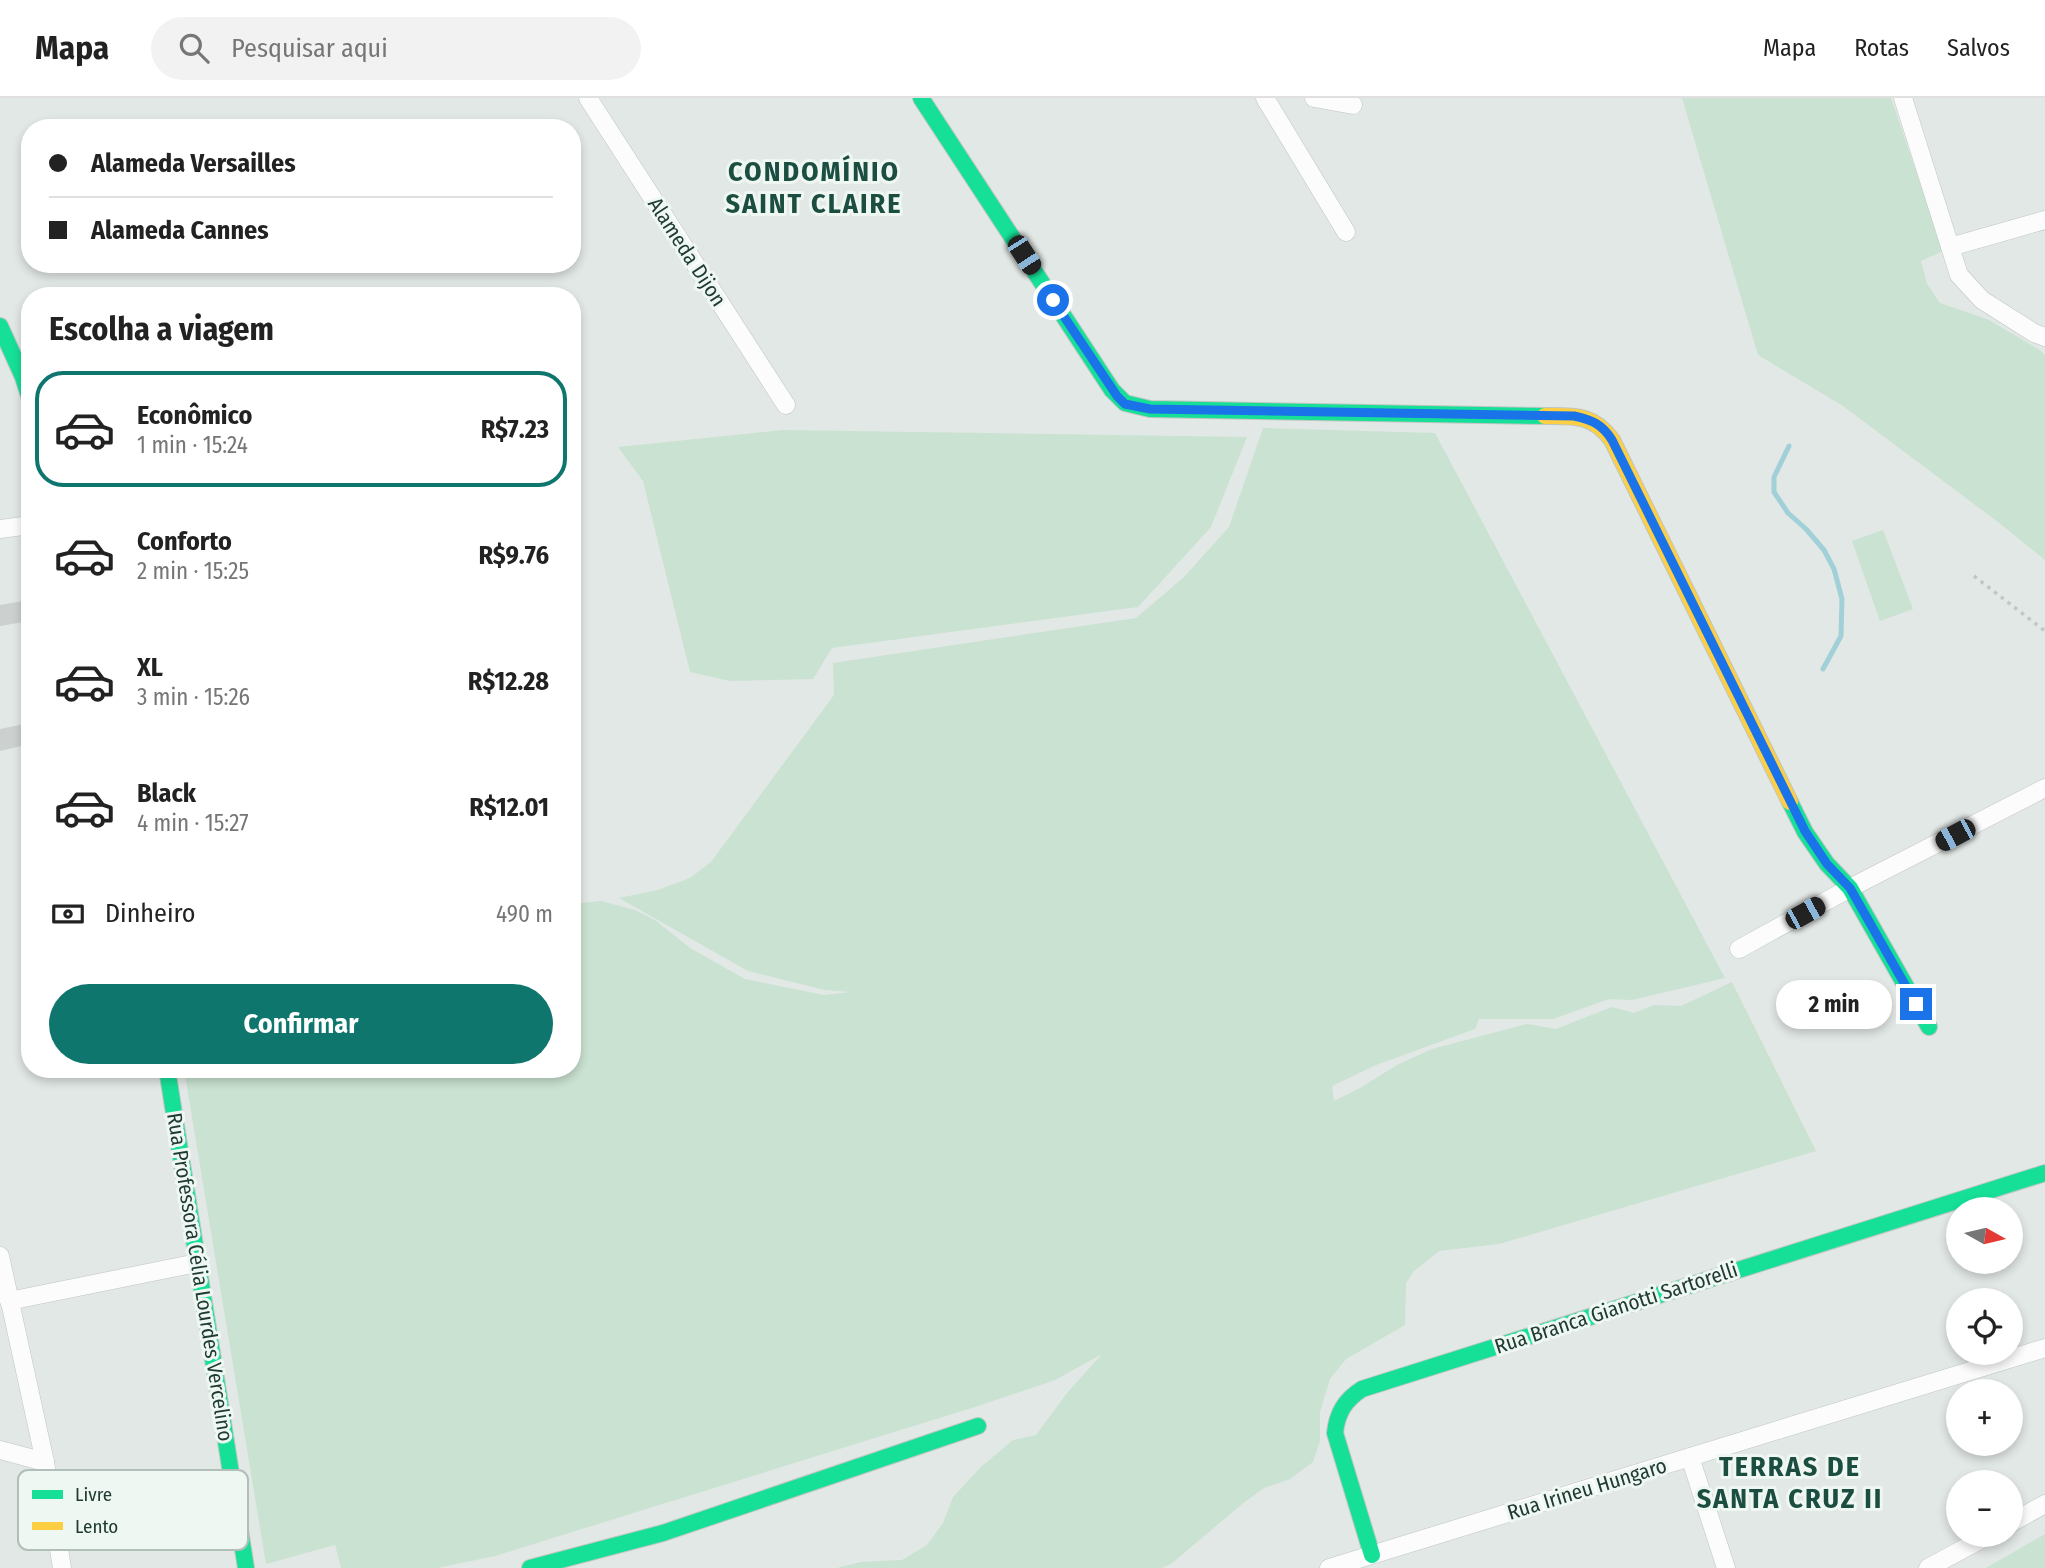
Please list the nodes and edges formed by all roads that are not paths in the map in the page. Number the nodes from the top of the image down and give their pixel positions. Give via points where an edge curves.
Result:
1 (588, 98) edge
2 (921, 98) edge
3 (1265, 98) edge
4 (1314, 98) edge
5 (1903, 98) edge
6 (1353, 105) dead end
7 (2045, 220) edge
8 (1346, 232) dead end
9 (1950, 247) junction
10 (0, 326) edge
11 (2045, 337) edge
12 (21, 373) edge
13 (786, 405) dead end
14 (21, 526) edge
15 (0, 529) edge
16 (2045, 788) edge
17 (1850, 888) junction
18 (1739, 949) dead end
19 (1929, 1027) dead end
20 (168, 1078) edge
21 (2045, 1173) edge
22 (0, 1256) edge
23 (197, 1263) junction
24 (2, 1273) edge
25 (9, 1301) junction
26 (2045, 1348) edge
27 (978, 1426) dead end
28 (0, 1450) edge
29 (1690, 1458) junction
30 (45, 1462) junction
31 (46, 1470) edge
32 (230, 1470) edge
33 (2045, 1504) edge
34 (2023, 1516) edge
35 (1967, 1547) edge
36 (59, 1550) edge
37 (243, 1550) edge
38 (1372, 1555) junction
39 (62, 1568) edge
40 (246, 1568) edge
41 (530, 1568) edge
42 (1329, 1568) edge
43 (1726, 1568) edge
44 (1928, 1568) edge

1 - 13 street, Alameda Dijon
2 - 17 street via 1125,404 1150,409 1574,416 1599,424 1612,440 1805,831
3 - 8 street
4 - 6 street
5 - 9 street
7 - 9 street
9 - 11 street via 1959,275 1982,300
10 - 12 street
14 - 15 street
16 - 17 street
17 - 18 street
17 - 19 street
20 - 23 street, Rua Professora Célia Lourdes Vercelino
21 - 38 street, Rua Branca Gianotti Sartorelli via 1362,1389 1341,1406 1335,1433
22 - 24 street
23 - 25 street
23 - 32 street, Rua Professora Célia Lourdes Vercelino
24 - 25 street
25 - 30 street
26 - 29 street, Rua Irineu Hungaro
27 - 41 street via 663,1533
28 - 30 street
29 - 38 street, Rua Irineu Hungaro
29 - 43 street
30 - 31 street
33 - 34 street
35 - 44 street
36 - 39 street
37 - 40 street, Rua Professora Célia Lourdes Vercelino
38 - 42 street, Rua Irineu Hungaro

